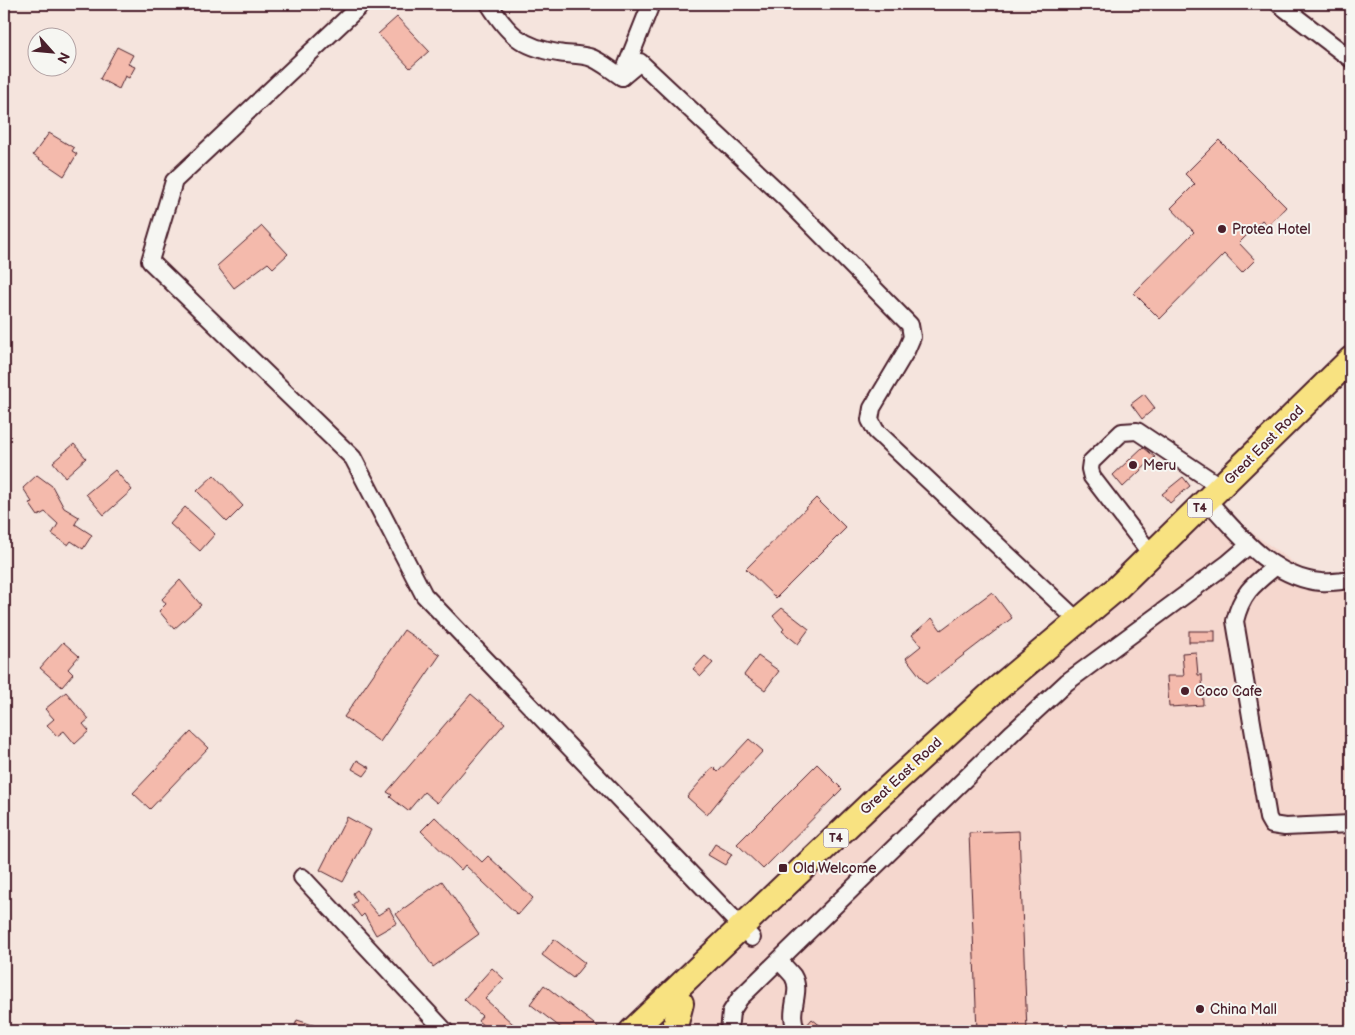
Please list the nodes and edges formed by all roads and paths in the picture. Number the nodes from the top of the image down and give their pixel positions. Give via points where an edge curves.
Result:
1 (362, 4) edge
2 (489, 4) edge
3 (651, 4) edge
4 (1280, 4) edge
5 (1351, 59) edge
6 (622, 77) junction
7 (1351, 359) edge
8 (1214, 494) junction
9 (1248, 546) junction
10 (1151, 554) junction
11 (1276, 566) junction
12 (1351, 580) edge
13 (1078, 620) junction
14 (1351, 824) edge
15 (302, 877) dead end
16 (747, 933) junction
17 (779, 961) junction
18 (681, 1003) junction
19 (445, 1031) edge
20 (632, 1031) edge
21 (650, 1031) edge
22 (674, 1031) edge
23 (729, 1031) edge
24 (797, 1031) edge

1 - 16 street via 174,181 150,262 353,458 424,595
2 - 6 street via 504,27 529,46 558,54 590,57
3 - 6 street
4 - 5 street
6 - 13 street via 640,62 786,199 910,325 912,337 906,351 872,408 870,420 876,431
7 - 8 highway, Great East Road / T4
8 - 9 street
8 - 10 highway, Great East Road / T4
8 - 10 street via 1137,431 1122,432 1091,462 1092,477
9 - 11 street
9 - 17 street via 1067,682
10 - 13 highway, Great East Road / T4
11 - 12 street via 1298,577 1321,582
11 - 14 street via 1247,591 1234,621 1268,818 1272,825 1284,827
13 - 16 highway, Great East Road / T4 via 1017,670 878,797
15 - 19 street
16 - 18 highway, Great East Road / T4
16 - 20 highway, Great East Road / T4
17 - 23 street via 740,998 731,1012
17 - 24 street via 794,978 796,993 791,1017
18 - 21 highway, Great East Road / T4
18 - 22 highway

